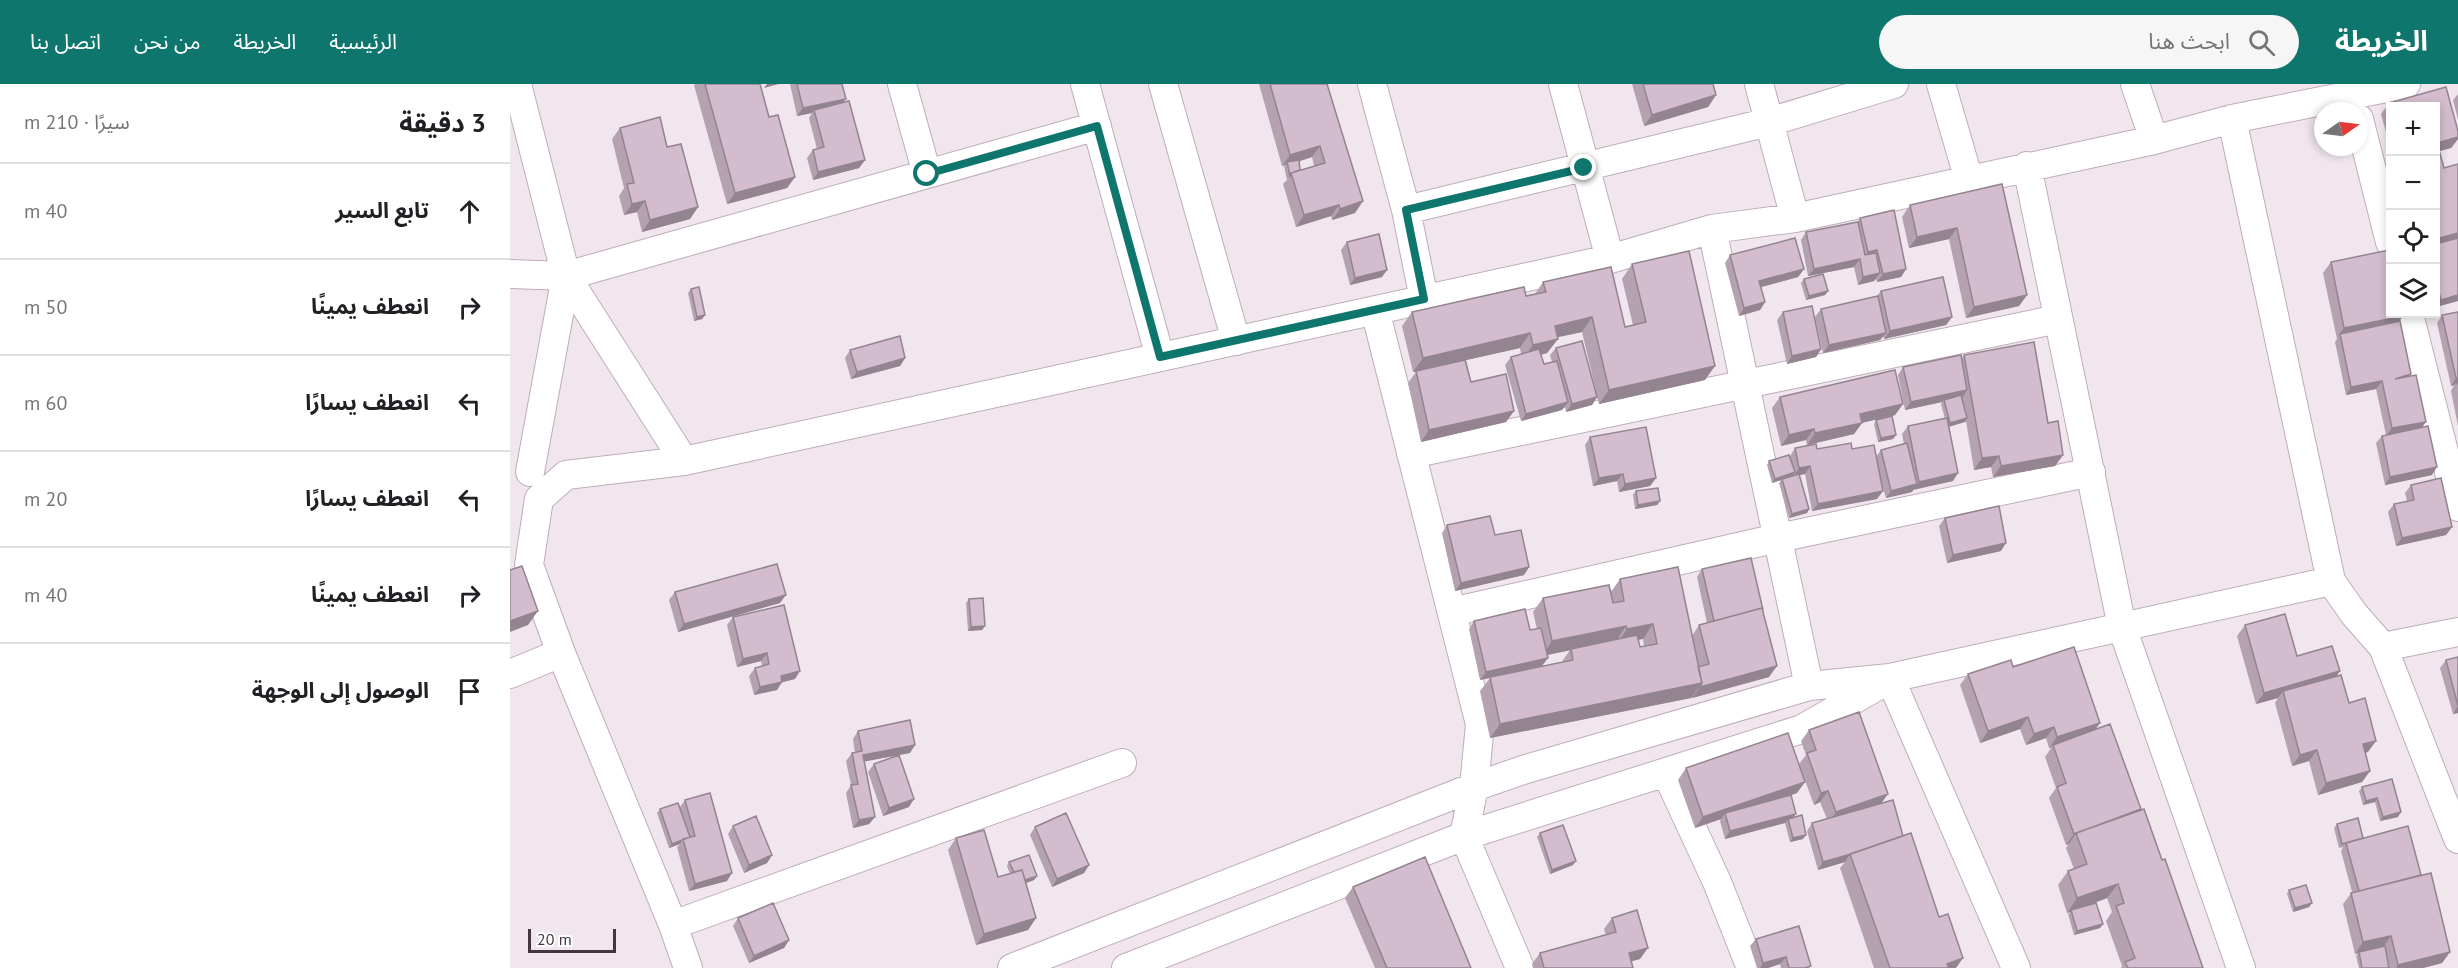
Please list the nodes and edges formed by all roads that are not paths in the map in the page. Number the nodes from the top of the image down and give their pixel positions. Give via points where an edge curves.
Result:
1 (517, 84) edge
2 (902, 84) edge
3 (1085, 84) edge
4 (1163, 84) edge
5 (1372, 84) edge
6 (1563, 84) edge
7 (1759, 84) edge
8 (1894, 84) edge
9 (1941, 84) edge
10 (2135, 84) edge
11 (2406, 84) edge
12 (2299, 94) edge
13 (2332, 102) edge
14 (2368, 102) edge
15 (2232, 119) junction
16 (1769, 122) junction
17 (1097, 126) junction
18 (2154, 140) junction
19 (2368, 154) edge
20 (2027, 166) junction
21 (1584, 168) junction
22 (927, 174) junction
23 (1969, 180) junction
24 (1406, 210) junction
25 (1795, 218) junction
26 (2386, 223) edge
27 (1712, 229) junction
28 (1610, 259) junction
29 (510, 274) edge
30 (566, 276) junction
31 (1424, 299) junction
32 (1375, 310) junction
33 (2410, 318) edge
34 (2058, 319) junction
35 (1236, 340) junction
36 (1160, 357) junction
37 (1745, 384) junction
38 (1411, 454) junction
39 (684, 461) junction
40 (520, 472) edge
41 (2091, 472) junction
42 (566, 476) junction
43 (2458, 507) edge
44 (1778, 538) junction
45 (2331, 581) junction
46 (1452, 612) junction
47 (2122, 627) junction
48 (2458, 632) edge
49 (2383, 647) junction
50 (561, 654) junction
51 (510, 674) edge
52 (1890, 678) junction
53 (1809, 686) junction
54 (1122, 763) dead end
55 (1666, 772) junction
56 (1474, 787) junction
57 (1464, 836) junction
58 (2458, 839) edge
59 (673, 925) junction
60 (688, 968) edge
61 (1012, 968) edge
62 (1126, 968) edge
63 (1520, 968) edge
64 (1751, 968) edge
65 (2016, 968) edge
66 (2241, 968) edge

1 - 30 street
2 - 22 street
3 - 17 street
4 - 35 street
5 - 24 street
6 - 21 street
7 - 16 street
8 - 16 street
9 - 23 street
10 - 18 street
11 - 14 street
12 - 13 street
12 - 15 street
15 - 18 street
15 - 45 street
16 - 21 street
16 - 25 street
17 - 22 street
17 - 36 street
18 - 20 street
19 - 26 street
20 - 23 street
20 - 34 street
21 - 24 street
21 - 28 street
22 - 30 street
23 - 25 street
24 - 31 street
25 - 27 street
27 - 28 street
27 - 37 street
28 - 31 street
29 - 30 street
30 - 39 street
30 - 40 street
31 - 32 street
32 - 35 street
32 - 38 street
33 - 43 street
34 - 37 street
34 - 41 street
35 - 36 street
36 - 39 street
37 - 38 street
37 - 44 street
38 - 46 street
39 - 42 street
40 - 42 street
41 - 44 street
41 - 47 street
42 - 50 street via 539,499 529,565
44 - 46 street
44 - 53 street
45 - 47 street
45 - 49 street
46 - 56 street via 1480,724
47 - 52 street
47 - 66 street
48 - 49 street
49 - 58 street
50 - 51 street
50 - 59 street
52 - 53 street
52 - 55 street via 1802,729
52 - 65 street
53 - 56 street
54 - 59 street
55 - 57 street
55 - 64 street via 1717,882
56 - 57 street
56 - 61 street
57 - 62 street
57 - 63 street
59 - 60 street

